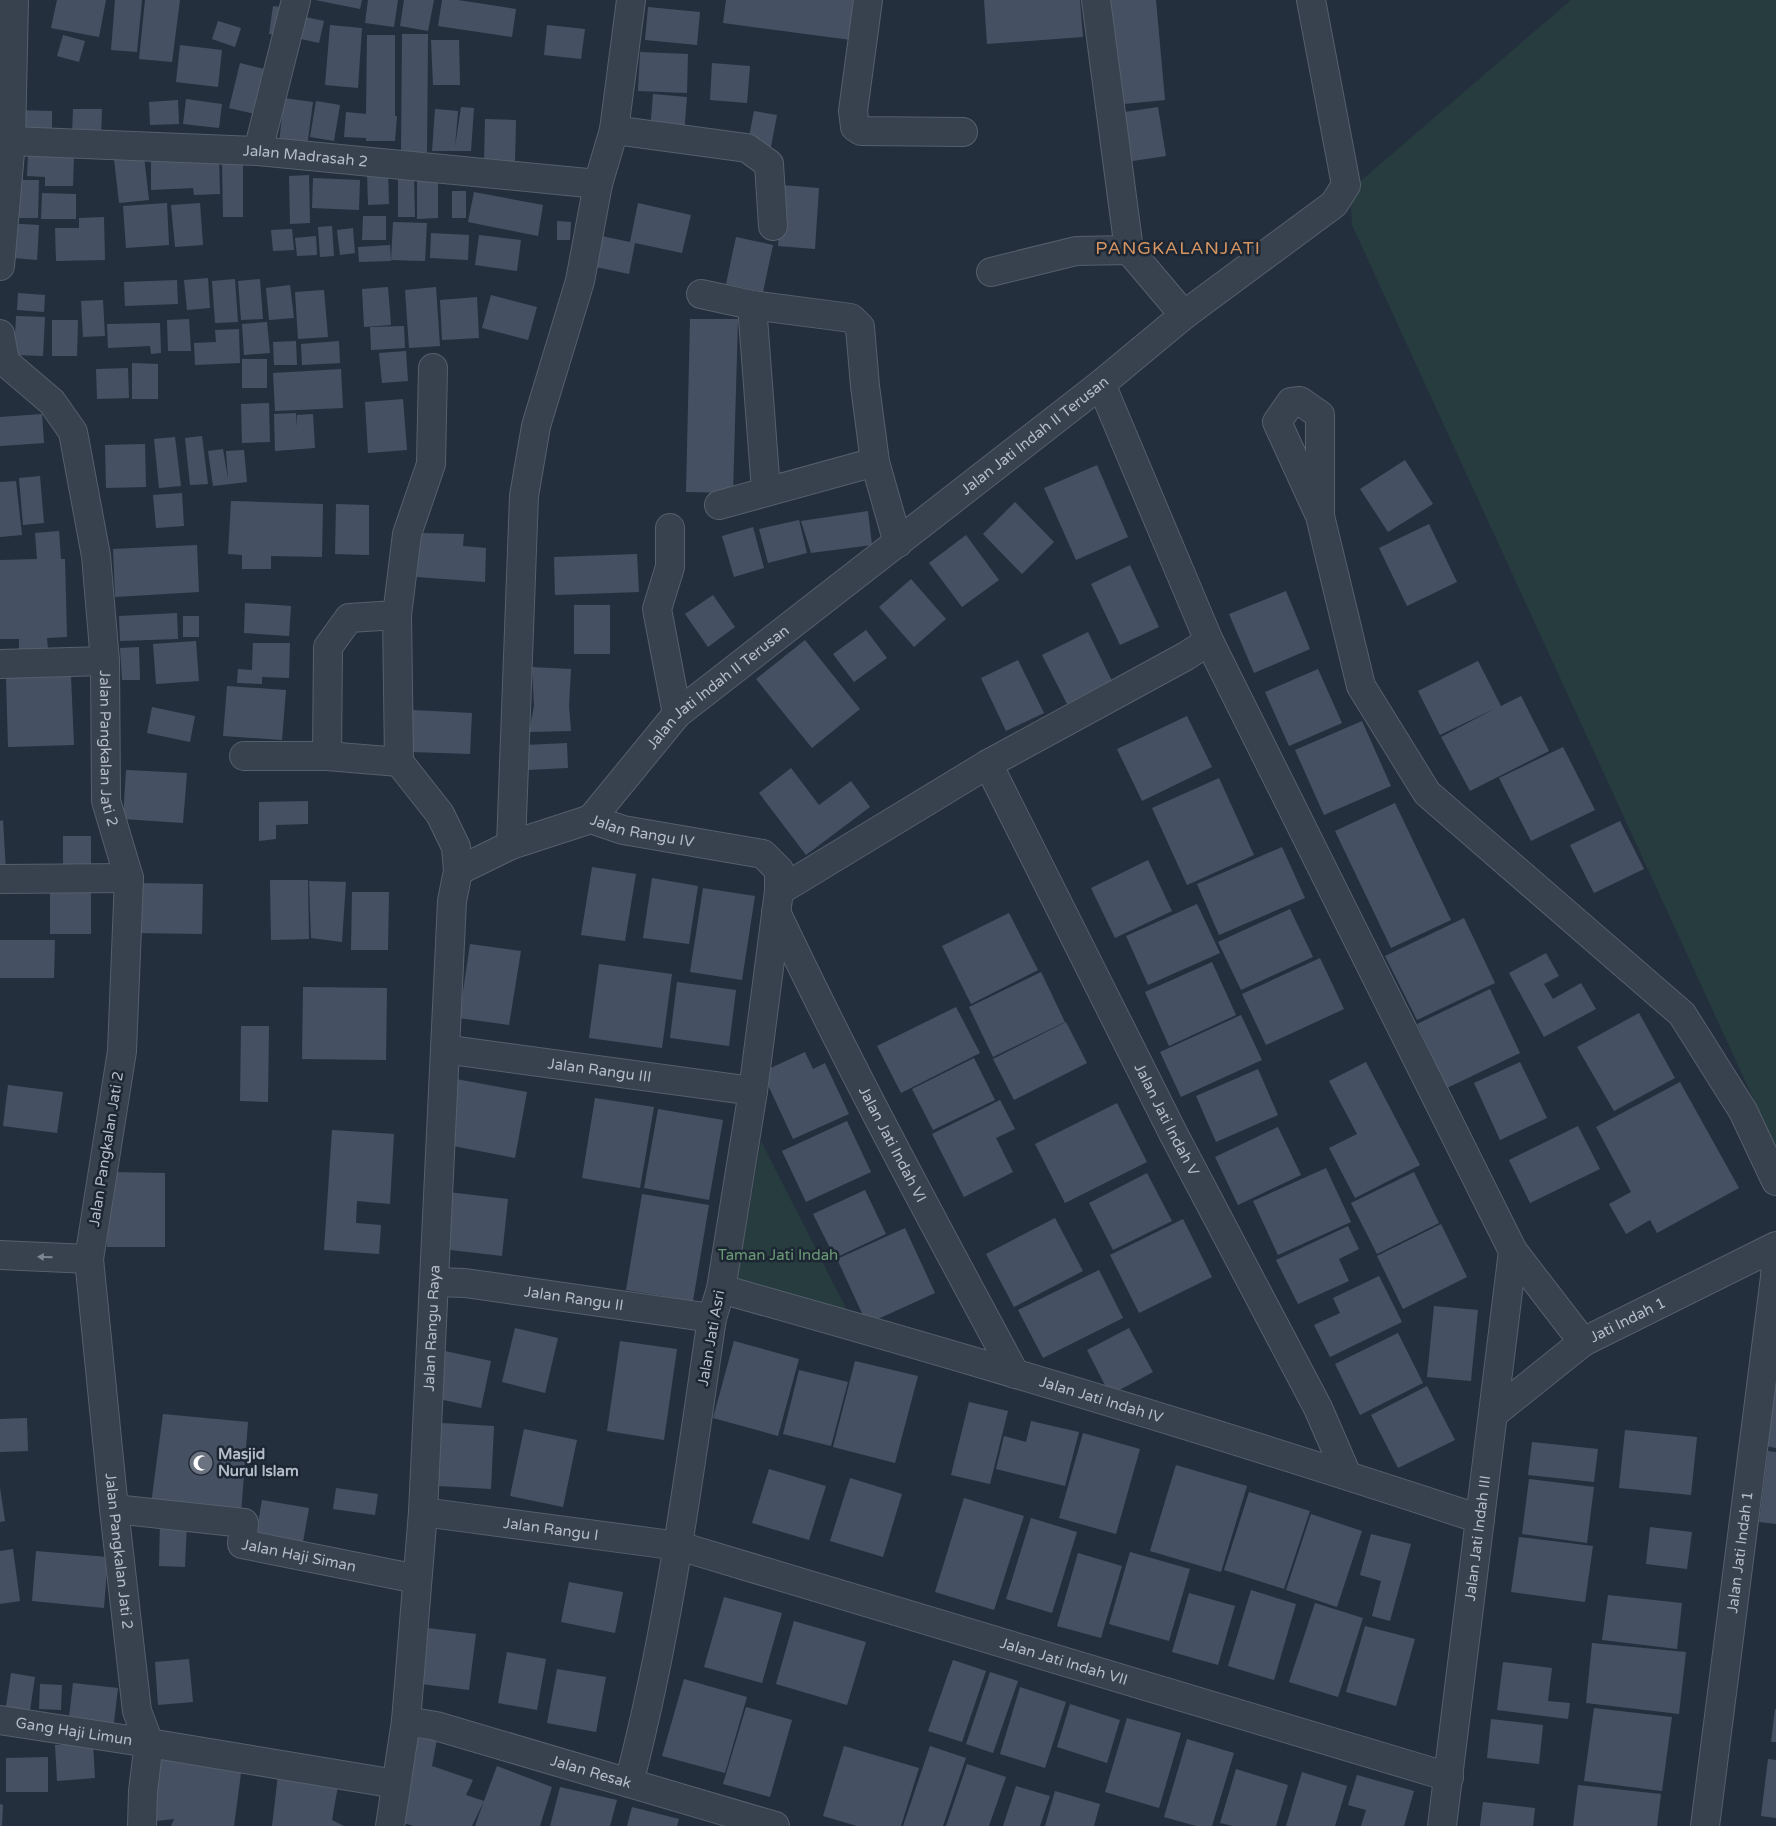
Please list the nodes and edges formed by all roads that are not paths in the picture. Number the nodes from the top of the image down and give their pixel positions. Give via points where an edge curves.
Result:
1 (14, 0) edge
2 (296, 0) edge
3 (631, 0) edge
4 (868, 0) edge
5 (1096, 0) edge
6 (1311, 0) edge
7 (614, 130) junction
8 (963, 132) dead end
9 (6, 142) edge
10 (258, 151) junction
11 (598, 184) junction
12 (773, 226) dead end
13 (1128, 250) junction
14 (0, 266) edge
15 (991, 272) dead end
16 (701, 294) dead end
17 (752, 305) junction
18 (1184, 315) junction
19 (0, 334) edge
20 (3, 362) edge
21 (433, 368) dead end
22 (1101, 384) junction
23 (876, 462) junction
24 (766, 492) junction
25 (719, 505) dead end
26 (1320, 516) dead end
27 (670, 528) dead end
28 (898, 543) junction
29 (397, 615) junction
30 (1209, 641) junction
31 (105, 661) junction
32 (0, 664) edge
33 (678, 714) junction
34 (244, 756) dead end
35 (328, 756) junction
36 (398, 762) junction
37 (988, 764) junction
38 (591, 819) junction
39 (511, 845) junction
40 (458, 871) junction
41 (129, 878) junction
42 (0, 879) edge
43 (778, 902) junction
44 (446, 1052) junction
45 (754, 1091) junction
46 (1776, 1181) edge
47 (1776, 1246) edge
48 (1513, 1251) junction
49 (0, 1255) edge
50 (89, 1259) junction
51 (1776, 1265) edge
52 (435, 1282) junction
53 (720, 1289) junction
54 (712, 1318) junction
55 (1583, 1342) junction
56 (1015, 1374) junction
57 (1493, 1414) junction
58 (1347, 1474) junction
59 (114, 1509) junction
60 (423, 1512) junction
61 (1480, 1519) junction
62 (679, 1546) junction
63 (417, 1579) junction
64 (0, 1720) edge
65 (406, 1721) junction
66 (149, 1744) junction
67 (1448, 1777) junction
68 (629, 1783) junction
69 (396, 1784) junction
70 (142, 1826) edge
71 (390, 1826) edge
72 (775, 1826) edge
73 (1442, 1826) edge
74 (1704, 1826) edge

1 - 9 street
2 - 10 street
3 - 7 street
4 - 8 street via 853,111 854,127 860,131
5 - 13 street
6 - 18 street, Jalan Jati Indah II Terusan via 1346,185 1334,204
7 - 11 street
7 - 12 street via 747,148 769,164
9 - 10 street, Jalan Madrasah 2
9 - 14 street
10 - 11 street, Jalan Madrasah 2
11 - 39 street via 580,281 536,426 524,496
13 - 15 street via 1076,251
13 - 18 street
16 - 17 street
17 - 23 street via 851,318 860,327
17 - 24 street
18 - 22 street, Jalan Jati Indah II Terusan
19 - 20 street, Jalan Pangkalan Jati 2
20 - 31 street, Jalan Pangkalan Jati 2 via 52,402 73,432 96,556
21 - 29 street via 432,464 407,534
22 - 28 street, Jalan Jati Indah II Terusan
22 - 30 street
23 - 24 street
23 - 28 street
24 - 25 street
26 - 46 street via 1361,686 1427,793 1682,1014 1743,1111
27 - 33 street via 670,567 656,609
28 - 33 street, Jalan Jati Indah II Terusan
29 - 35 street via 349,618 328,647
29 - 36 street
30 - 37 street
30 - 48 street
31 - 32 street
31 - 41 street, Jalan Pangkalan Jati 2 via 106,801
33 - 38 street, Jalan Jati Indah II Terusan
34 - 35 street
35 - 36 street
36 - 40 street, Jalan Rangu Raya via 440,814 456,846
37 - 43 street
37 - 58 street, Jalan Jati Indah V via 1173,1133 1318,1408
38 - 39 street, Jalan Rangu IV
38 - 43 street, Jalan Rangu IV via 623,830 763,854 779,870
39 - 40 street, Jalan Rangu IV
40 - 44 street, Jalan Rangu Raya via 452,901
41 - 42 street
41 - 50 street, Jalan Pangkalan Jati 2 via 122,1051
43 - 45 street, Jalan Jati Asri
43 - 56 street, Jalan Jati Indah VI via 814,994
44 - 45 street, Jalan Rangu III via 458,1050
44 - 52 street, Jalan Rangu Raya
45 - 53 street, Jalan Jati Asri
47 - 55 street, Jati Indah 1
48 - 55 street
48 - 57 street, Jalan Jati Indah III
50 -> 49 street
50 - 59 street, Jalan Pangkalan Jati 2
51 - 74 street, Jalan Jati Indah 1
52 - 54 street, Jalan Rangu II via 465,1283
52 - 60 street, Jalan Rangu Raya
53 - 54 street, Jalan Jati Asri
53 - 56 street, Jalan Jati Indah IV
54 - 62 street, Jalan Jati Asri
55 - 57 street, Jati Indah 1
56 - 58 street, Jalan Jati Indah IV
57 - 61 street, Jalan Jati Indah III
58 - 61 street, Jalan Jati Indah IV
59 - 63 street, Jalan Haji Siman via 244,1523 242,1544
59 - 66 street, Jalan Pangkalan Jati 2 via 137,1711
60 - 62 street, Jalan Rangu I
60 - 63 street, Jalan Rangu Raya
61 - 67 street, Jalan Jati Indah III
62 - 67 street, Jalan Jati Indah VII
62 - 68 street, Jalan Jati Asri via 642,1735
63 - 65 street, Jalan Rangu Raya
64 - 66 street, Gang Haji Limun
65 - 68 street, Jalan Resak via 436,1726
65 - 69 street, Jalan Rangu Raya
66 - 69 street
66 - 70 street
67 - 73 street, Jalan Jati Indah III
68 - 72 street, Jalan Resak
69 - 71 street, Jalan Rangu Raya

